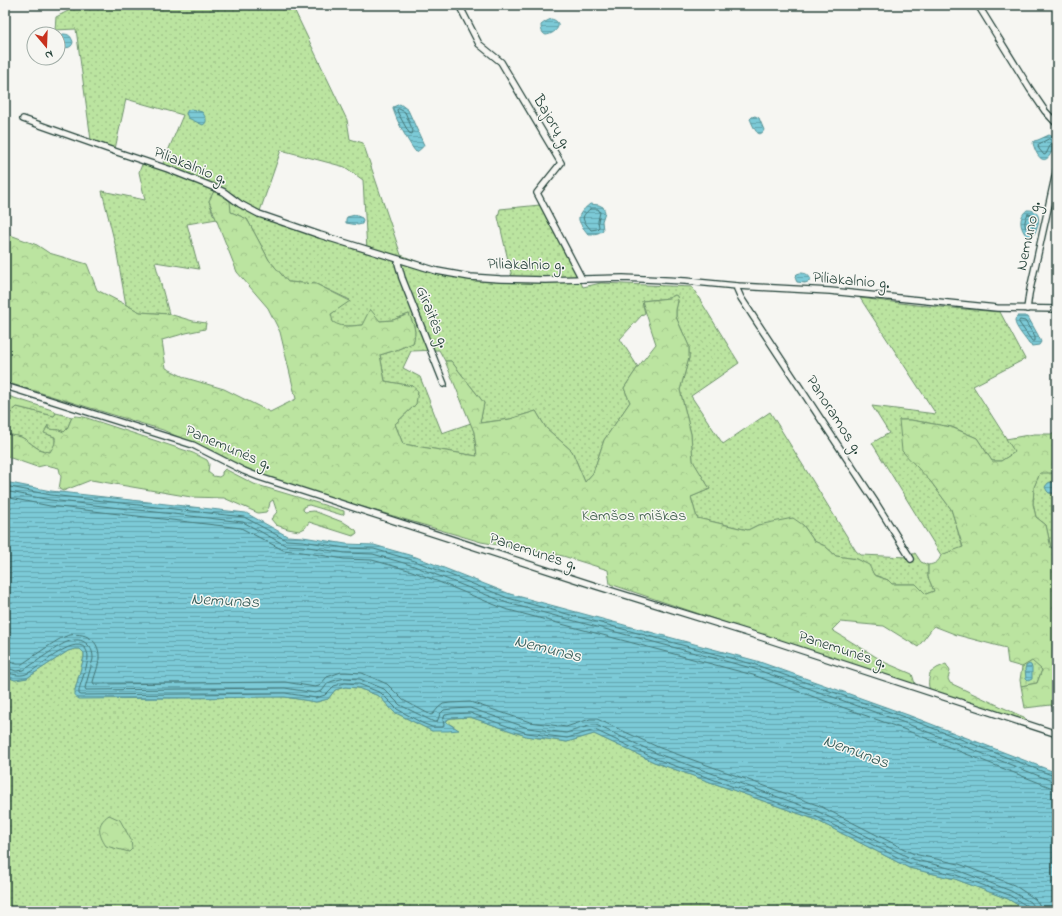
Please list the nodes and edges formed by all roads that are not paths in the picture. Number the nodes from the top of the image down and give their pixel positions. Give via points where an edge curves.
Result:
1 (459, 5) edge
2 (978, 5) edge
3 (23, 119) dead end
4 (1057, 124) edge
5 (1057, 168) edge
6 (400, 260) junction
7 (582, 279) junction
8 (737, 286) junction
9 (1027, 309) junction
10 (1057, 309) edge
11 (444, 384) dead end
12 (5, 386) edge
13 (910, 559) dead end
14 (1057, 734) edge

1 - 7 street, Bajorų g. via 480,44 501,62 561,163 538,193
2 - 4 street via 1030,89
3 - 6 street, Piliakalnio g. via 214,187 259,214
5 - 9 street, Nemuno g.
6 - 7 street, Piliakalnio g. via 470,277 521,280
6 - 11 street, Giraitės g. via 398,263 402,278
7 - 8 street, Piliakalnio g. via 638,278
8 - 9 street, Piliakalnio g. via 830,291
8 - 13 street, Panoramos g. via 741,298
9 - 10 street, Piliakalnio g.
12 - 14 street, Panemunės g. via 193,445 244,472 259,477

